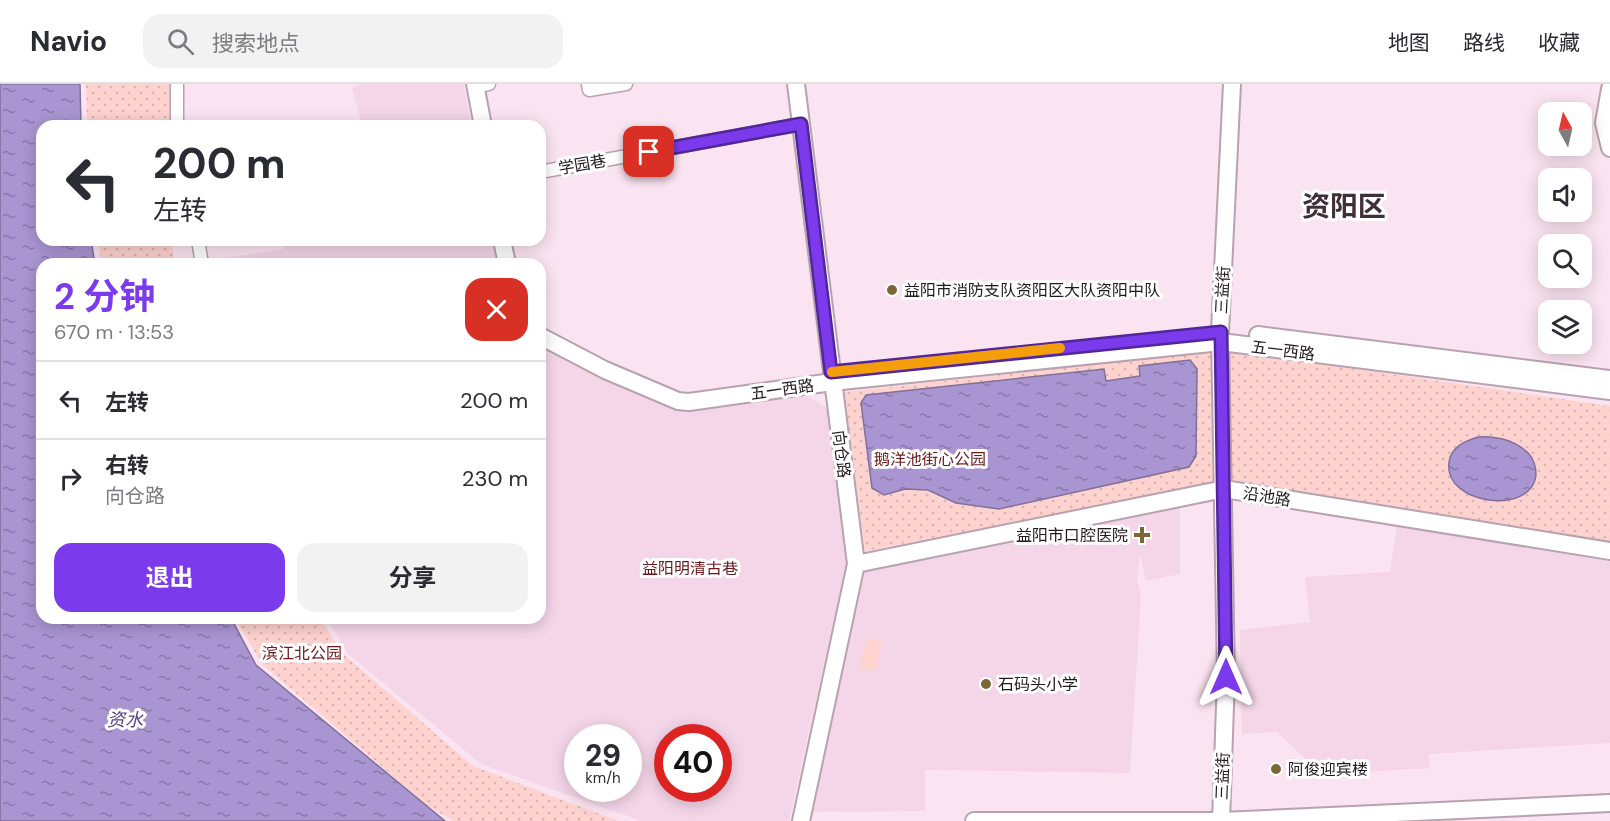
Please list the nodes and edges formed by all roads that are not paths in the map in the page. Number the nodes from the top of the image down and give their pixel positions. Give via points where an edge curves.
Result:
1 (177, 84) edge
2 (588, 84) edge
3 (626, 84) edge
4 (796, 84) edge
5 (1232, 84) edge
6 (480, 85) edge
7 (1610, 89) edge
8 (177, 120) edge
9 (483, 120) edge
10 (801, 124) junction
11 (1610, 148) edge
12 (546, 171) edge
13 (1221, 337) junction
14 (546, 339) edge
15 (832, 377) junction
16 (1610, 379) edge
17 (1610, 391) edge
18 (1224, 489) junction
19 (1610, 551) edge
20 (856, 564) junction
21 (1610, 803) edge
22 (801, 821) edge
23 (974, 821) edge
24 (1221, 821) edge

1 - 8 street
2 - 3 street via 589,90
4 - 10 street, 向仓路
5 - 13 street, 三益街
6 - 9 street
7 - 11 street via 1604,123
10 - 12 street, 学园巷
10 - 15 street, 向仓路
13 - 15 street, 五一西路
13 - 16 street via 1350,345
13 - 17 street, 五一西路
13 - 18 street, 三益街
14 - 15 street, 五一西路 via 678,401
15 - 20 street, 向仓路
18 - 19 street, 沿池路
18 - 20 street, 沿池路
18 - 24 street, 三益街 via 1226,677
20 - 22 street, 向仓路
21 - 24 street
23 - 24 street

